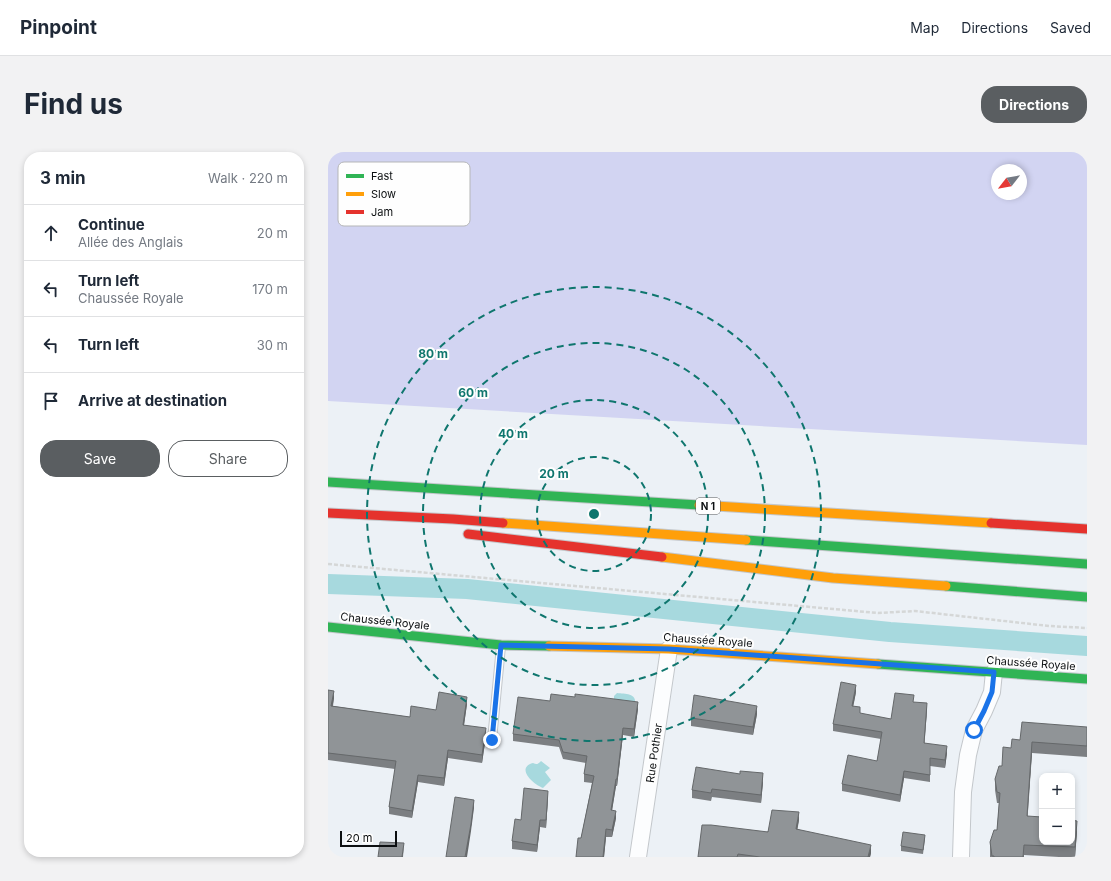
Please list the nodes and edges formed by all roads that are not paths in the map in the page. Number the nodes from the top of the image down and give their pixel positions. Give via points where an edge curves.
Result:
1 (328, 482) edge
2 (328, 513) edge
3 (359, 515) junction
4 (416, 526) dead end
5 (1087, 529) edge
6 (461, 534) dead end
7 (1087, 564) edge
8 (1087, 597) edge
9 (328, 627) edge
10 (501, 645) junction
11 (669, 649) junction
12 (994, 672) junction
13 (1087, 679) edge
14 (492, 740) dead end
15 (638, 857) edge
16 (961, 857) edge

1 - 5 main road, N 1
2 - 3 main road
3 - 4 main road
3 - 7 main road via 468,520
6 - 8 main road via 833,578
9 - 10 main road, Chaussée Royale
10 - 11 main road, Chaussée Royale
10 - 14 lane
11 - 12 main road, Chaussée Royale
11 - 15 street, Rue Pothier
12 - 13 main road, Chaussée Royale
12 - 16 street via 992,692 974,730 968,755 963,792

